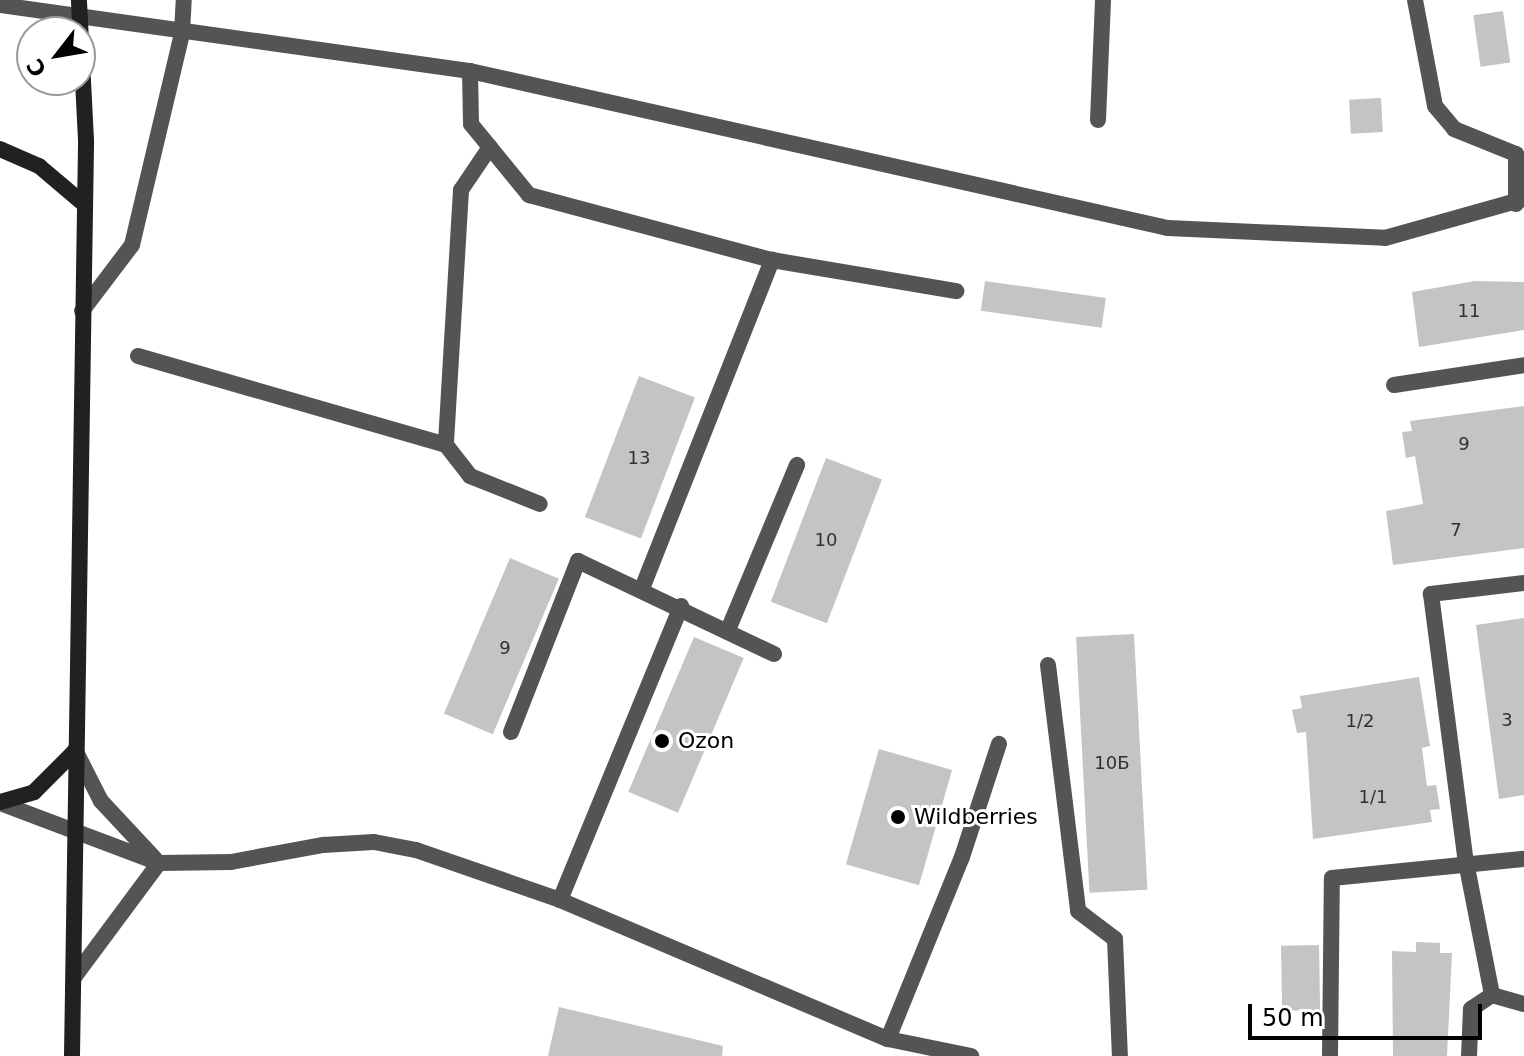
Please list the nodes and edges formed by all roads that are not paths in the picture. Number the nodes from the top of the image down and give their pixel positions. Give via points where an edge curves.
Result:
1 (184, 0) edge
2 (1103, 0) edge
3 (1415, 0) edge
4 (0, 5) edge
5 (79, 8) edge
6 (182, 33) junction
7 (470, 71) junction
8 (1098, 120) dead end
9 (490, 147) junction
10 (0, 149) edge
11 (1520, 202) edge
12 (84, 204) junction
13 (772, 260) junction
14 (956, 291) dead end
15 (81, 313) junction
16 (138, 356) dead end
17 (1524, 365) edge
18 (1394, 385) dead end
19 (446, 445) junction
20 (797, 465) dead end
21 (540, 504) dead end
22 (1524, 583) edge
23 (643, 586) junction
24 (681, 606) junction
25 (728, 630) junction
26 (774, 654) dead end
27 (1048, 665) dead end
28 (511, 732) dead end
29 (999, 744) dead end
30 (75, 750) junction
31 (0, 803) edge
32 (75, 836) junction
33 (1524, 859) edge
34 (1466, 862) junction
35 (159, 863) junction
36 (560, 900) junction
37 (75, 976) junction
38 (1492, 995) junction
39 (1524, 1004) edge
40 (888, 1039) junction
41 (72, 1056) edge
42 (971, 1056) edge
43 (1120, 1056) edge
44 (1330, 1056) edge
45 (1469, 1056) edge

1 - 6 street
2 - 8 street
3 - 11 street via 1435,106 1454,129 1516,154
4 - 5 street
5 - 6 street
5 - 12 street
6 - 7 street
6 - 15 street via 132,245
7 - 9 street via 471,124
7 - 11 street via 1168,228 1385,238
9 - 13 street via 529,195
9 - 19 street via 461,190
10 - 12 street via 39,166
12 - 15 street
13 - 14 street
13 - 23 street
15 - 30 street
16 - 19 street
17 - 18 street
19 - 21 street via 470,476
20 - 25 street
22 - 34 street via 1431,594
23 - 24 street
23 - 28 street via 578,561
24 - 25 street
24 - 36 street
25 - 26 street
27 - 43 street via 1078,911 1115,939
29 - 40 street via 962,857
30 - 31 street via 34,792
30 - 32 street
30 - 35 street via 101,801
31 - 32 street
32 - 35 street
32 - 37 street
33 - 34 street
34 - 38 street
34 - 44 street via 1332,878
35 - 36 street via 231,862 374,842 416,850
35 - 37 street
36 - 40 street
37 - 41 street
38 - 39 street
38 - 45 street via 1471,1009
40 - 42 street

